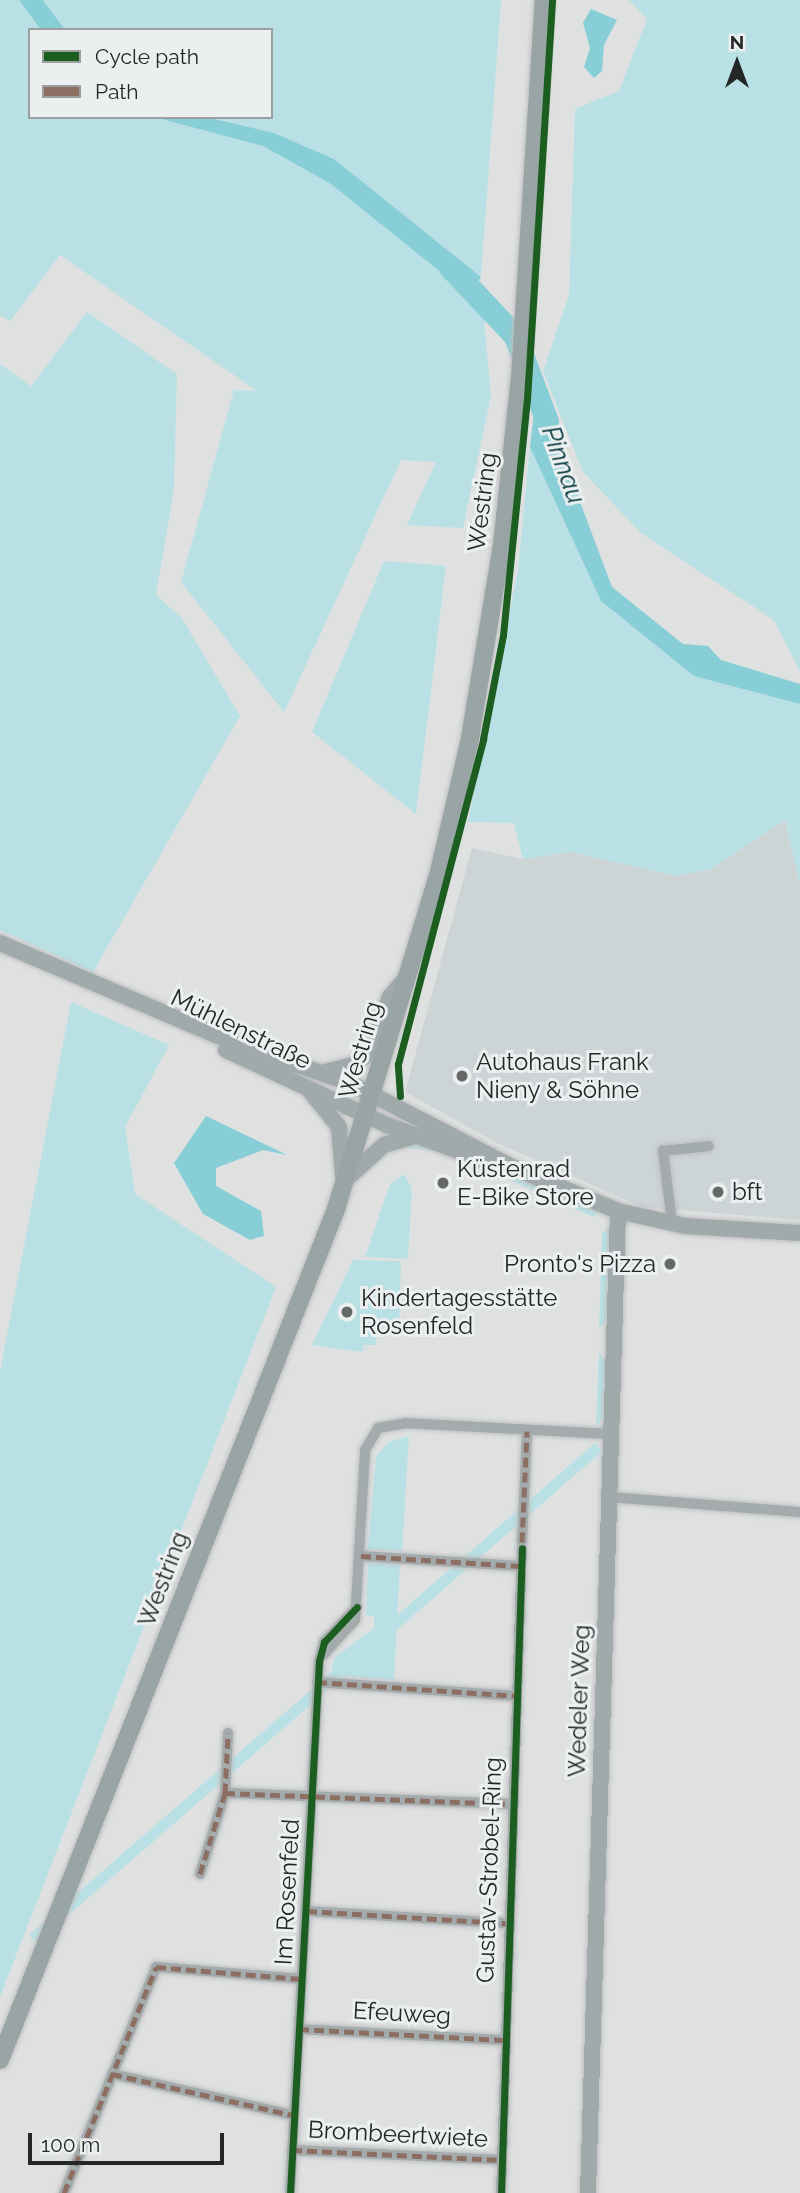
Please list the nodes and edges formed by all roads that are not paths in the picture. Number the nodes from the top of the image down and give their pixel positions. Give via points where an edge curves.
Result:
1 (544, 0) edge
2 (0, 943) edge
3 (405, 979) junction
4 (144, 1006) junction
5 (320, 1073) junction
6 (303, 1084) junction
7 (373, 1096) junction
8 (367, 1114) junction
9 (416, 1136) junction
10 (709, 1146) dead end
11 (514, 1168) junction
12 (343, 1182) junction
13 (618, 1212) junction
14 (671, 1214) dead end
15 (800, 1233) edge
16 (527, 1431) junction
17 (610, 1434) junction
18 (608, 1497) junction
19 (800, 1512) edge
20 (361, 1556) junction
21 (520, 1566) junction
22 (317, 1682) junction
23 (515, 1696) junction
24 (228, 1733) dead end
25 (226, 1793) junction
26 (312, 1795) junction
27 (509, 1804) junction
28 (200, 1874) dead end
29 (307, 1910) junction
30 (506, 1923) junction
31 (302, 1979) junction
32 (299, 2029) junction
33 (503, 2040) junction
34 (0, 2060) edge
35 (112, 2074) junction
36 (292, 2115) junction
37 (292, 2150) junction
38 (502, 2160) junction
39 (66, 2193) edge
40 (290, 2193) edge
41 (501, 2193) edge
42 (588, 2193) edge

1 - 3 main road, Westring via 529,246 502,545 470,738 432,898
2 - 4 main road, Mühlenstraße
3 - 5 main road via 390,997 370,1051 340,1072
3 - 7 main road, Westring
4 - 5 main road, Mühlenstraße
4 - 6 main road, Mühlenstraße
5 - 7 main road, Mühlenstraße
6 - 8 main road, Mühlenstraße
6 - 12 main road via 339,1127
7 - 8 main road, Westring
7 - 11 main road, Mühlenstraße
8 - 9 main road, Mühlenstraße
8 - 12 main road, Westring
9 - 11 main road, Mühlenstraße
9 - 12 main road via 377,1149
10 - 14 street via 663,1151
11 - 13 main road, Mühlenstraße
12 - 34 main road, Westring
13 - 15 main road, Mühlenstraße via 685,1226
13 - 17 main road, Wedeler Weg
16 - 17 street, Im Rosenfeld
16 - 20 street, Im Rosenfeld via 405,1423 378,1428 365,1450
16 - 21 street, Gustav-Strobel-Ring
17 - 18 main road, Wedeler Weg
18 - 19 street
18 - 42 main road, Wedeler Weg
20 - 21 street
20 - 22 street, Im Rosenfeld via 355,1620 319,1661
21 - 23 street, Gustav-Strobel-Ring
22 - 23 street
22 - 26 street, Im Rosenfeld
23 - 27 street, Gustav-Strobel-Ring
24 - 25 street
25 - 26 street, Im Rosenfeld
25 - 28 street
26 - 27 street
26 - 29 street, Im Rosenfeld
27 - 30 street, Gustav-Strobel-Ring
29 - 30 street
29 - 31 street, Im Rosenfeld
30 - 33 street, Gustav-Strobel-Ring
31 - 32 street, Im Rosenfeld
31 - 35 street via 156,1967
32 - 33 street, Efeuweg
32 - 36 street, Im Rosenfeld
33 - 38 street, Gustav-Strobel-Ring
35 - 36 street
35 - 39 street
36 - 37 street, Im Rosenfeld
37 - 38 street, Brombeertwiete
37 - 40 street, Im Rosenfeld
38 - 41 street, Gustav-Strobel-Ring

